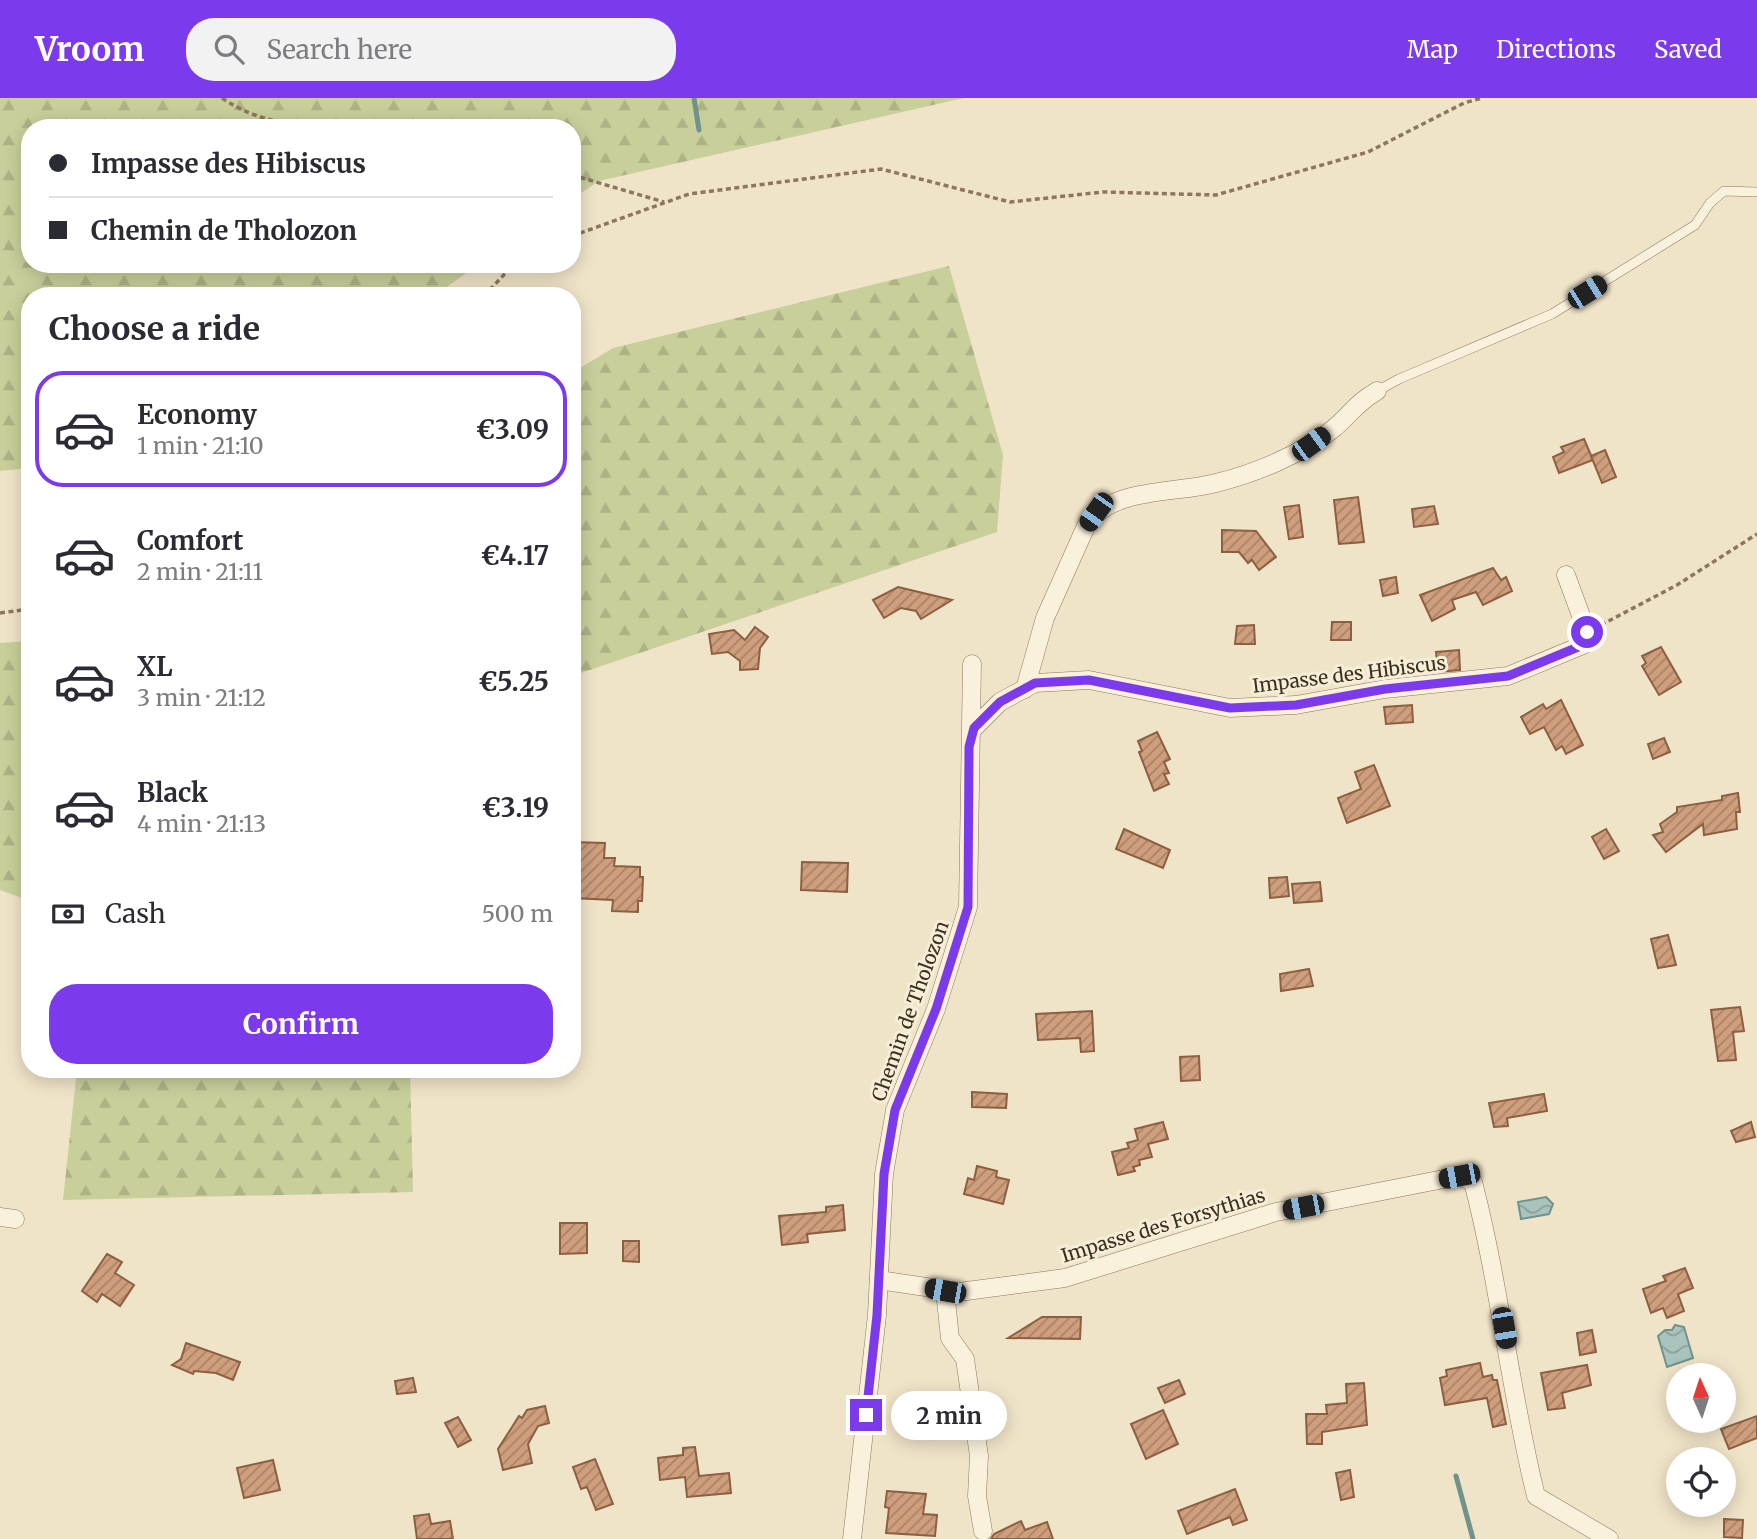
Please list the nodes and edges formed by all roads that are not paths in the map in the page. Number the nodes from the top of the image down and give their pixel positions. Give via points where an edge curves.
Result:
1 (1757, 192) edge
2 (1377, 391) joint
3 (1566, 575) dead end
4 (972, 664) dead end
5 (1025, 689) junction
6 (974, 728) junction
7 (879, 1280) junction
8 (945, 1291) junction
9 (983, 1531) dead end
10 (852, 1539) edge
11 (1609, 1539) edge

1 - 2 lane via 1724,191 1695,225 1552,314
2 - 5 street via 1311,444 1268,466 1183,491 1120,499 1096,512 1045,618
3 - 5 street, Impasse des Hibiscus via 1587,632 1583,645 1508,676 1385,689 1296,705 1230,708 1089,680 1035,683
4 - 6 street, Chemin de Tholozon
5 - 6 street, Impasse des Hibiscus via 1000,702
6 - 7 street, Chemin de Tholozon via 969,747 968,907 936,1009 895,1110 884,1174
7 - 8 street, Impasse des Forsythias
7 - 10 street, Chemin de Tholozon
8 - 9 street via 950,1338 965,1359 979,1456 977,1496
8 - 11 street, Impasse des Forsythias via 1065,1278 1276,1212 1459,1176 1472,1182 1490,1248 1536,1496

